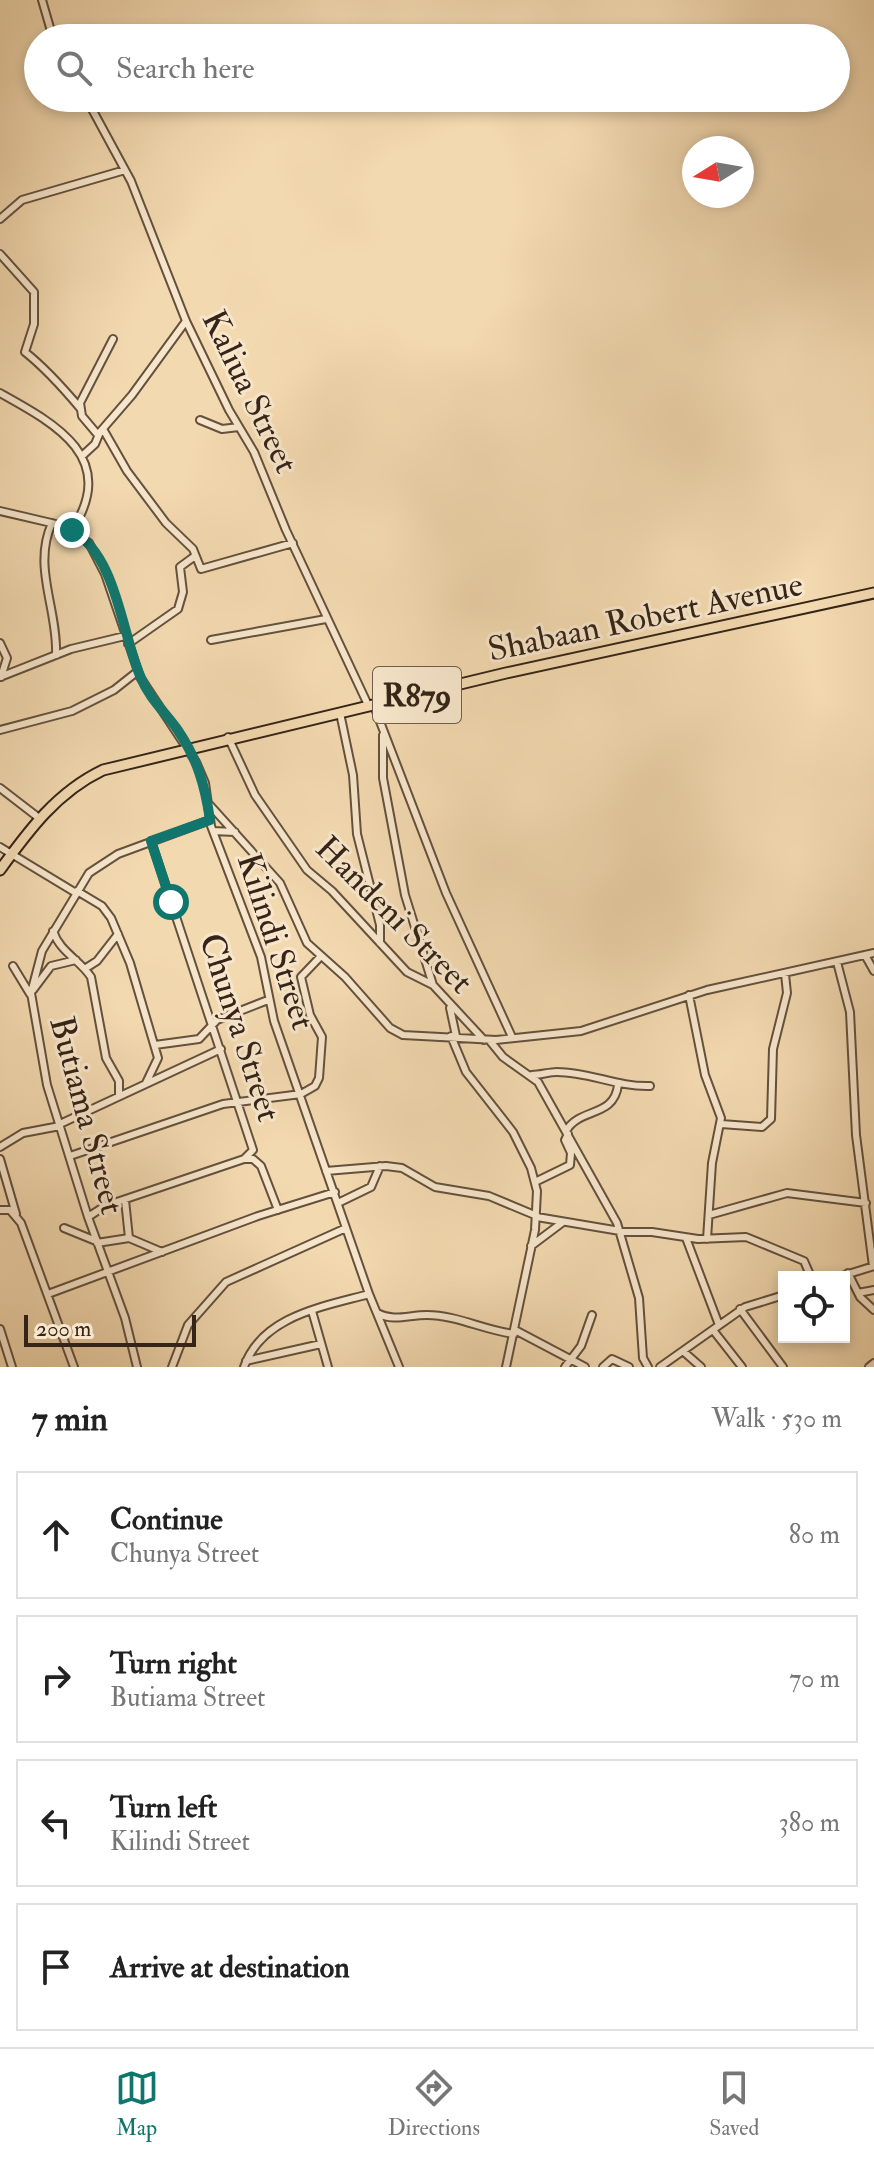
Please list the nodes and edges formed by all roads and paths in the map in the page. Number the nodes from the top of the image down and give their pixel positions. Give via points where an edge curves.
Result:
1 (42, 0) edge
2 (49, 24) edge
3 (94, 112) edge
4 (125, 170) junction
5 (0, 219) edge
6 (0, 254) edge
7 (186, 321) junction
8 (113, 339) dead end
9 (0, 393) edge
10 (80, 408) junction
11 (200, 420) dead end
12 (239, 427) junction
13 (103, 429) junction
14 (98, 438) junction
15 (82, 456) junction
16 (0, 511) edge
17 (52, 523) junction
18 (72, 530) junction
19 (293, 543) junction
20 (195, 556) junction
21 (874, 593) edge
22 (326, 619) junction
23 (125, 636) junction
24 (211, 640) dead end
25 (0, 643) edge
26 (128, 644) junction
27 (56, 655) junction
28 (138, 671) junction
29 (0, 677) edge
30 (371, 706) junction
31 (340, 713) junction
32 (0, 730) edge
33 (383, 732) junction
34 (228, 737) junction
35 (189, 747) junction
36 (0, 788) edge
37 (208, 803) junction
38 (39, 818) junction
39 (210, 820) junction
40 (213, 831) junction
41 (235, 832) junction
42 (151, 841) junction
43 (0, 847) edge
44 (10, 856) junction
45 (0, 870) edge
46 (76, 892) junction
47 (53, 931) junction
48 (118, 934) junction
49 (380, 943) junction
50 (874, 953) edge
51 (865, 955) junction
52 (321, 956) junction
53 (76, 960) junction
54 (837, 962) junction
55 (13, 966) dead end
56 (86, 968) junction
57 (874, 971) edge
58 (785, 974) junction
59 (433, 985) junction
60 (31, 994) junction
61 (689, 995) junction
62 (268, 1000) junction
63 (449, 1004) junction
64 (208, 1012) junction
65 (222, 1018) junction
66 (212, 1025) junction
67 (453, 1036) junction
68 (512, 1037) junction
69 (487, 1040) junction
70 (155, 1045) junction
71 (221, 1049) junction
72 (532, 1075) junction
73 (146, 1083) junction
74 (618, 1085) junction
75 (650, 1086) dead end
76 (301, 1094) junction
77 (119, 1096) junction
78 (239, 1103) junction
79 (721, 1124) junction
80 (60, 1125) junction
81 (567, 1133) junction
82 (0, 1147) edge
83 (70, 1156) junction
84 (0, 1159) edge
85 (244, 1159) junction
86 (380, 1166) junction
87 (326, 1171) junction
88 (535, 1182) junction
89 (335, 1192) junction
90 (125, 1200) junction
91 (338, 1203) junction
92 (866, 1203) junction
93 (0, 1210) edge
94 (274, 1211) junction
95 (16, 1214) junction
96 (709, 1215) junction
97 (88, 1217) junction
98 (537, 1217) junction
99 (564, 1221) junction
100 (64, 1228) dead end
101 (346, 1228) junction
102 (620, 1232) junction
103 (129, 1238) junction
104 (686, 1238) junction
105 (707, 1239) junction
106 (97, 1242) junction
107 (531, 1246) junction
108 (163, 1253) junction
109 (874, 1266) edge
110 (108, 1271) junction
111 (808, 1271) edge
112 (850, 1272) edge
113 (850, 1277) edge
114 (874, 1290) edge
115 (858, 1293) junction
116 (48, 1294) junction
117 (369, 1294) junction
118 (778, 1297) edge
119 (740, 1309) junction
120 (874, 1310) edge
121 (312, 1311) junction
122 (377, 1313) junction
123 (592, 1315) dead end
124 (716, 1327) junction
125 (0, 1329) edge
126 (514, 1332) junction
127 (321, 1344) junction
128 (684, 1352) junction
129 (874, 1363) edge
130 (245, 1364) edge
131 (567, 1364) edge
132 (12, 1367) edge
133 (74, 1367) edge
134 (137, 1367) edge
135 (172, 1367) edge
136 (328, 1367) edge
137 (399, 1367) edge
138 (506, 1367) edge
139 (585, 1367) edge
140 (603, 1367) edge
141 (629, 1367) edge
142 (648, 1367) edge
143 (660, 1367) edge
144 (701, 1367) edge
145 (742, 1367) edge
146 (783, 1367) edge
147 (869, 1367) edge

1 - 2 street
3 - 4 street, Kaliua Street
4 - 5 street via 22,200
4 - 7 street, Kaliua Street
6 - 10 street via 34,292 34,324 25,352
7 - 12 street, Kaliua Street
7 - 13 street
8 - 10 street
9 - 15 street via 69,437
10 - 14 street
11 - 12 street via 222,429
12 - 19 street, Kaliua Street
13 - 14 street
13 - 20 street via 145,497
14 - 15 street
15 - 18 street via 89,495
16 - 17 street, Kilindi Street
17 - 18 street, Kilindi Street
17 - 27 street via 43,562
18 - 23 street, Kilindi Street via 86,539 98,558
19 - 20 street via 206,570
19 - 22 street, Kaliua Street
20 - 26 street via 180,567 183,592 178,609
21 - 30 main road, Shabaan Robert Avenue / R879
22 - 24 street
22 - 30 street, Kaliua Street
23 - 26 street, Kilindi Street
23 - 27 street
25 - 29 street via 7,657
26 - 28 street, Kilindi Street
27 - 29 street
28 - 32 street via 80,708
28 - 35 street, Kilindi Street
30 - 31 main road, Shabaan Robert Avenue / R879
30 - 33 street, Kaliua Street
31 - 34 main road, Shabaan Robert Avenue / R879
31 - 49 street
33 - 59 street via 383,778 405,895
33 - 68 street, Kaliua Street via 446,893
34 - 35 main road, Shabaan Robert Avenue / R879
34 - 49 street, Handeni Street via 251,789 301,863
35 - 37 street, Kilindi Street
35 - 38 main road, Shabaan Robert Avenue / R879 via 129,761 84,779
36 - 38 street
37 - 39 street, Kilindi Street
37 - 41 street
38 - 44 main road, Shabaan Robert Avenue / R879
39 - 40 street, Kilindi Street
39 - 42 street, Butiama Street
40 - 41 street
40 - 62 street, Kilindi Street via 261,957
41 - 52 street via 280,883 303,937
42 - 46 street, Butiama Street via 102,862
42 - 64 street, Chunya Street
43 - 44 street
44 - 45 main road, Shabaan Robert Avenue / R879
44 - 46 street
46 - 47 street, Butiama Street
46 - 48 street via 105,908
47 - 53 street via 60,947
47 - 60 street, Butiama Street via 35,969
48 - 56 street
48 - 70 street
49 - 59 street, Handeni Street via 414,978
50 - 51 street
51 - 54 street
51 - 57 street
52 - 67 street via 397,1033
52 - 76 street via 302,974 323,1053 318,1083
53 - 56 street
53 - 60 street via 51,966
54 - 58 street
54 - 92 street via 850,1012 856,1135
55 - 60 street
56 - 77 street
58 - 61 street
58 - 79 street via 787,993 773,1049 771,1119 762,1127
59 - 63 street, Handeni Street
60 - 80 street, Butiama Street via 41,1062
61 - 68 street via 581,1031
61 - 79 street
62 - 65 street
62 - 76 street, Kilindi Street
63 - 67 street, Handeni Street
63 - 69 street, Handeni Street
64 - 65 street
64 - 66 street, Chunya Street
65 - 66 street
66 - 70 street via 199,1039
66 - 71 street, Chunya Street
67 - 69 street
67 - 88 street, Handeni Street via 466,1072 513,1132
68 - 69 street
69 - 72 street, Handeni Street
70 - 73 street via 157,1065
71 - 73 street
71 - 78 street, Chunya Street
72 - 74 street via 555,1071
72 - 81 street
73 - 77 street
74 - 75 street
74 - 81 street via 607,1108 578,1119
76 - 78 street
76 - 87 street, Kilindi Street
77 - 80 street
78 - 83 street
78 - 85 street, Chunya Street via 253,1150
79 - 96 street
80 - 82 street via 23,1133
80 - 83 street, Butiama Street
81 - 88 street via 570,1165
81 - 102 street
83 - 97 street, Butiama Street
84 - 95 street
85 - 90 street, Chunya Street
85 - 94 street via 257,1161
86 - 87 street
86 - 91 street via 371,1187
86 - 98 street via 402,1168 435,1187 489,1196
87 - 89 street, Kilindi Street
88 - 98 street, Handeni Street
89 - 91 street, Kilindi Street
89 - 94 street
90 - 97 street, Chunya Street
90 - 103 street
91 - 101 street, Kilindi Street
92 - 96 street via 781,1193
92 - 109 street
93 - 95 street
94 - 108 street
95 - 116 street
96 - 105 street
97 - 106 street, Butiama Street
98 - 99 street
98 - 107 street, Handeni Street
99 - 102 street
99 - 107 street
100 - 106 street
101 - 117 street, Kilindi Street
101 - 135 street via 226,1282 188,1325
102 - 104 street
102 - 142 street via 639,1298
103 - 106 street
103 - 108 street
104 - 105 street
104 - 124 street
105 - 111 street via 754,1239 804,1261
106 - 110 street, Butiama Street
107 - 126 street, Handeni Street
108 - 110 street
109 - 112 street
110 - 116 street
110 - 134 street, Butiama Street
113 - 115 street
114 - 115 street
115 - 120 street
116 - 133 street
117 - 121 street
117 - 122 street, Kilindi Street
118 - 119 street
119 - 124 street
119 - 146 street
121 - 127 street
121 - 130 street via 261,1336
122 - 126 street via 394,1319 442,1315 478,1328
122 - 137 street, Kilindi Street
123 - 131 street via 581,1346
124 - 128 street
124 - 145 street
125 - 132 street
126 - 131 street
126 - 138 street, Handeni Street
127 - 130 street
127 - 136 street
128 - 143 street
128 - 144 street
129 - 147 street
131 - 139 street
140 - 141 street via 612,1359

